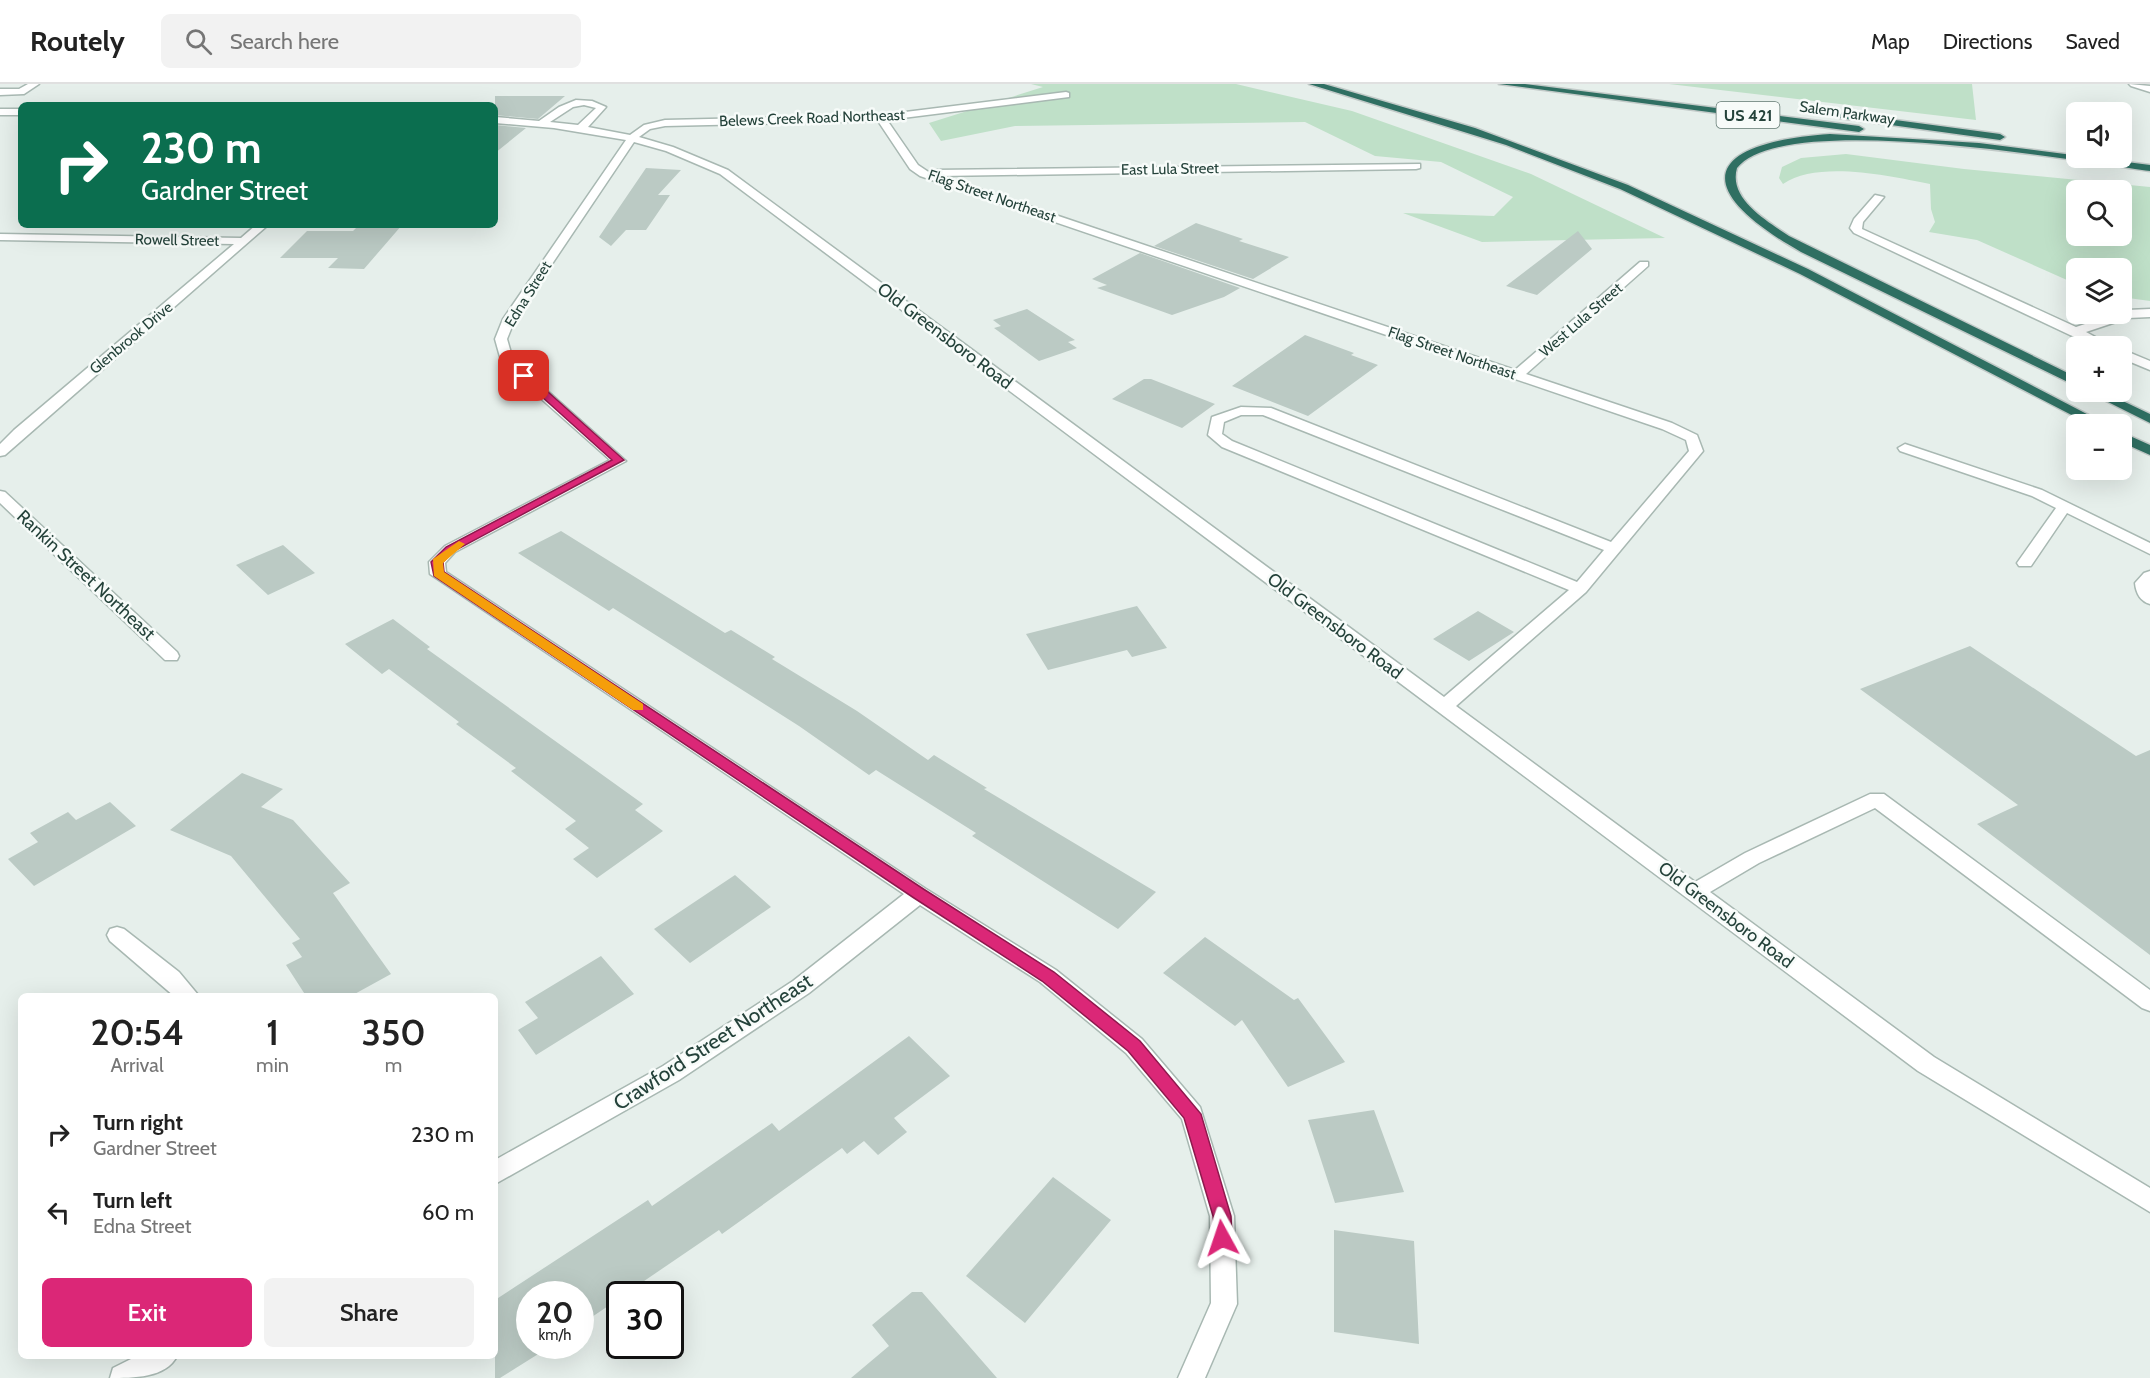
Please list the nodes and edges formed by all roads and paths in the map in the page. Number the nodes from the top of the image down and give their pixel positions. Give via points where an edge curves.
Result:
1 (34, 84) edge
2 (1314, 84) edge
3 (1504, 84) edge
4 (2134, 84) edge
5 (2150, 88) edge
6 (0, 92) edge
7 (21, 92) junction
8 (1066, 95) dead end
9 (1724, 100) dead end
10 (0, 110) edge
11 (18, 112) edge
12 (881, 118) junction
13 (498, 120) edge
14 (542, 123) junction
15 (579, 129) junction
16 (633, 138) junction
17 (2014, 139) dead end
18 (1991, 148) junction
19 (1416, 166) dead end
20 (2150, 168) edge
21 (924, 174) junction
22 (1879, 197) dead end
23 (260, 228) edge
24 (0, 237) edge
25 (245, 241) junction
26 (1644, 264) dead end
27 (2150, 313) edge
28 (2074, 332) junction
29 (2083, 336) edge
30 (2132, 358) edge
31 (2150, 366) edge
32 (1517, 375) junction
33 (2066, 377) edge
34 (2116, 402) edge
35 (2079, 414) edge
36 (2150, 418) edge
37 (2132, 442) edge
38 (1905, 448) dead end
39 (2150, 451) edge
40 (0, 452) edge
41 (0, 495) edge
42 (2065, 505) junction
43 (1613, 548) junction
44 (2150, 549) edge
45 (2025, 563) dead end
46 (2150, 576) edge
47 (1580, 590) junction
48 (2150, 599) edge
49 (171, 656) dead end
50 (1444, 707) junction
51 (1694, 892) junction
52 (919, 894) junction
53 (117, 935) dead end
54 (185, 993) edge
55 (2150, 1002) edge
56 (498, 1171) edge
57 (2150, 1201) edge
58 (158, 1359) edge
59 (123, 1378) edge
60 (1191, 1378) edge

1 - 7 street
2 - 35 highway via 1457,126 1623,187
3 - 18 highway, Salem Parkway / US 421
4 - 5 street
6 - 7 street
7 - 10 street
8 - 12 street, Belews Creek Road Northeast
9 - 17 highway, Salem Parkway / US 421
10 - 11 street
12 - 16 street, Belews Creek Road Northeast via 665,123 647,127
12 - 21 street, Flag Street Northeast via 914,167
13 - 14 street, Old Greensboro Road
14 - 15 street, Old Greensboro Road
14 - 15 street via 574,102 601,107
15 - 16 street, Old Greensboro Road
16 - 50 street, Old Greensboro Road via 693,156 724,172
16 - 52 street, Edna Street via 509,320 501,339 507,361 619,460 450,549 437,562 438,574
18 - 20 highway, Salem Parkway / US 421
18 - 33 highway via 1851,139 1794,141 1741,157 1729,171 1728,179 1746,207 1794,242
19 - 21 street, East Lula Street
21 - 32 street, Flag Street Northeast
22 - 28 street via 1857,221 1858,231
23 - 25 street, Glenbrook Drive
24 - 25 street, Rowell Street
25 - 40 street, Glenbrook Drive
26 - 32 street, West Lula Street
27 - 28 street via 2127,314
28 - 29 street
30 - 31 street
32 - 43 street, Flag Street Northeast via 1692,438 1696,451
34 - 36 highway
37 - 39 highway
38 - 42 street
41 - 49 street, Rankin Street Northeast
42 - 44 street
42 - 45 street
43 - 47 street, Flag Street Northeast
43 - 47 street via 1266,411 1236,411 1217,420 1215,435 1227,444
46 - 48 street via 2143,583
47 - 50 street, Flag Street Northeast
50 - 51 street, Old Greensboro Road
51 - 55 street via 1752,858 1877,800
51 - 57 street, Old Greensboro Road via 1926,1064
52 - 56 street, Crawford Street Northeast via 801,987 746,1024 671,1073
52 - 60 street via 1048,976 1134,1046 1192,1114 1222,1216 1224,1304
53 - 54 street
58 - 59 street

